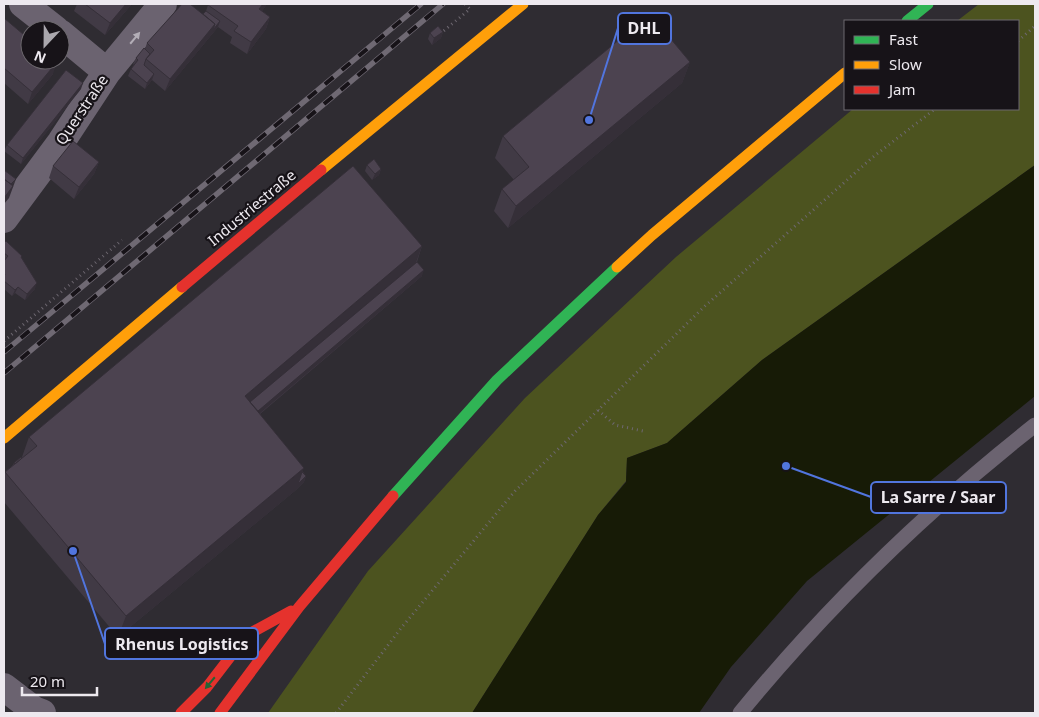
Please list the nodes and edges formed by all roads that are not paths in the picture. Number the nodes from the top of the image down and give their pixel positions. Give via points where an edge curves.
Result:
1 (24, 4) edge
2 (163, 4) edge
3 (523, 4) edge
4 (928, 4) edge
5 (44, 20) edge
6 (908, 20) edge
7 (70, 41) edge
8 (107, 72) junction
9 (844, 74) edge
10 (4, 219) edge
11 (1035, 425) edge
12 (4, 438) edge
13 (298, 607) junction
14 (4, 687) edge
15 (37, 712) edge
16 (181, 713) edge
17 (220, 713) edge
18 (740, 713) edge

1 - 5 street
8 -> 2 street, Querstraße
3 - 12 main road, Industriestraße
4 - 6 main road
7 - 8 street
8 - 10 street, Querstraße
9 - 13 main road via 652,235 556,323 426,457
11 - 18 lane via 907,535 826,615
13 -> 16 main road via 248,635 208,687
13 - 17 main road
14 - 15 street

